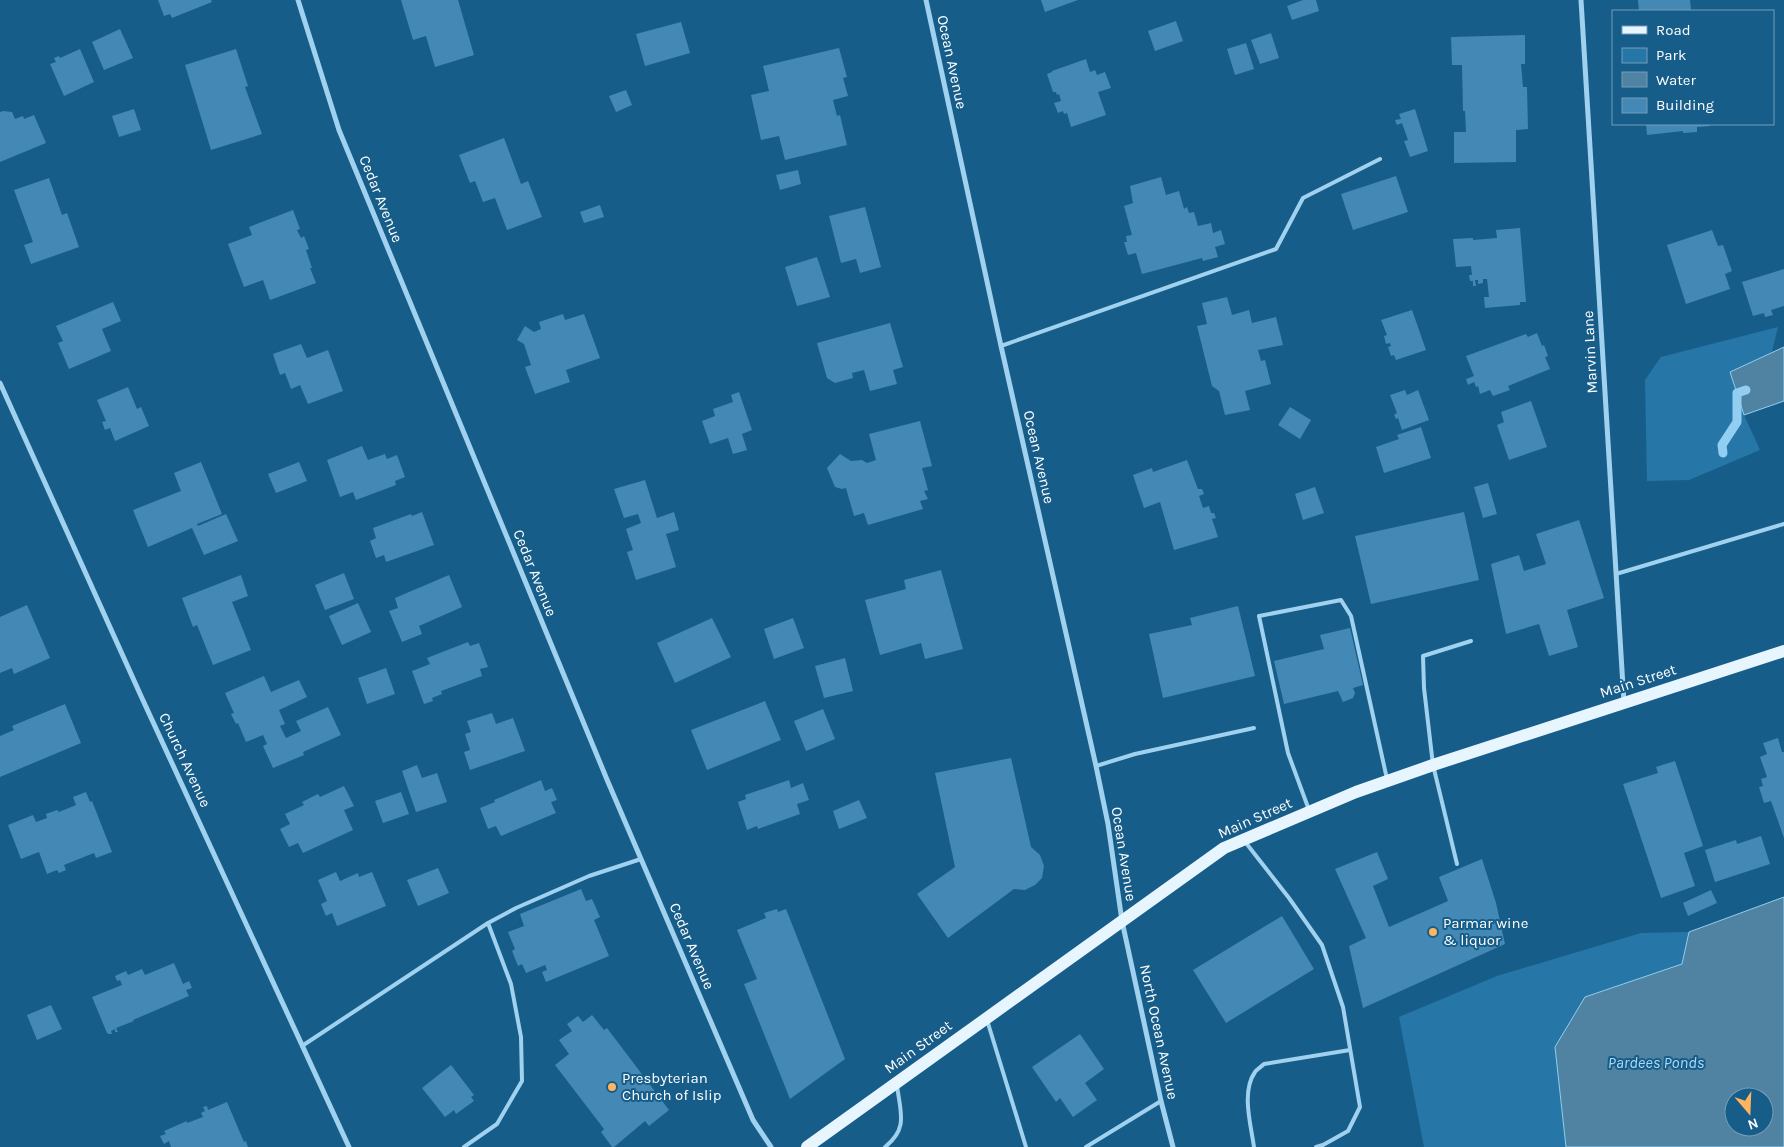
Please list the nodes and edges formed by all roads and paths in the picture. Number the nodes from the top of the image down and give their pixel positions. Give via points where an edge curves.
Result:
1 (298, 0) edge
2 (926, 0) edge
3 (1581, 0) edge
4 (1380, 159) dead end
5 (1001, 346) junction
6 (0, 383) edge
7 (1784, 524) edge
8 (1616, 574) junction
9 (1471, 641) dead end
10 (1784, 651) edge
11 (1624, 703) junction
12 (1254, 728) dead end
13 (1433, 764) junction
14 (1096, 766) junction
15 (1387, 781) junction
16 (1310, 811) junction
17 (1244, 840) junction
18 (641, 859) junction
19 (1458, 864) dead end
20 (1122, 921) junction
21 (488, 923) junction
22 (986, 1018) junction
23 (302, 1046) junction
24 (1350, 1050) junction
25 (896, 1083) junction
26 (1161, 1101) junction
27 (349, 1147) edge
28 (464, 1147) edge
29 (771, 1147) edge
30 (807, 1147) edge
31 (884, 1147) edge
32 (1026, 1147) edge
33 (1086, 1147) edge
34 (1173, 1147) edge
35 (1254, 1147) edge
36 (1316, 1147) edge

1 - 18 street, Cedar Avenue via 339,130
2 - 5 street, Ocean Avenue
3 - 8 street, Marvin Lane
4 - 5 lane via 1303,198 1276,249
5 - 14 street, Ocean Avenue
6 - 23 street, Church Avenue
7 - 8 lane
8 - 11 street, Marvin Lane
9 - 13 lane via 1423,656
10 - 11 main road, Main Street
11 - 13 main road, Main Street
12 - 14 lane via 1135,754
13 - 15 main road, Main Street
13 - 19 lane
14 - 20 street, Ocean Avenue
15 - 16 main road, Main Street
15 - 16 lane via 1351,616 1341,600 1259,616 1288,753
16 - 17 main road, Main Street
17 - 20 main road, Main Street via 1224,848
17 - 24 lane via 1322,945 1343,1008
18 - 21 lane via 590,876
18 - 29 street, Cedar Avenue via 753,1120
20 - 22 main road, Main Street
20 - 26 street, North Ocean Avenue
21 - 23 lane
21 - 28 lane via 512,984 522,1037 522,1082 497,1124
22 - 25 main road, Main Street
22 - 32 lane
23 - 27 street, Church Avenue
24 - 35 lane via 1264,1064 1255,1072 1248,1099
24 - 36 lane via 1360,1107 1348,1131
25 - 30 main road, Main Street
25 - 31 lane via 902,1124 893,1141
26 - 33 lane
26 - 34 street, North Ocean Avenue

